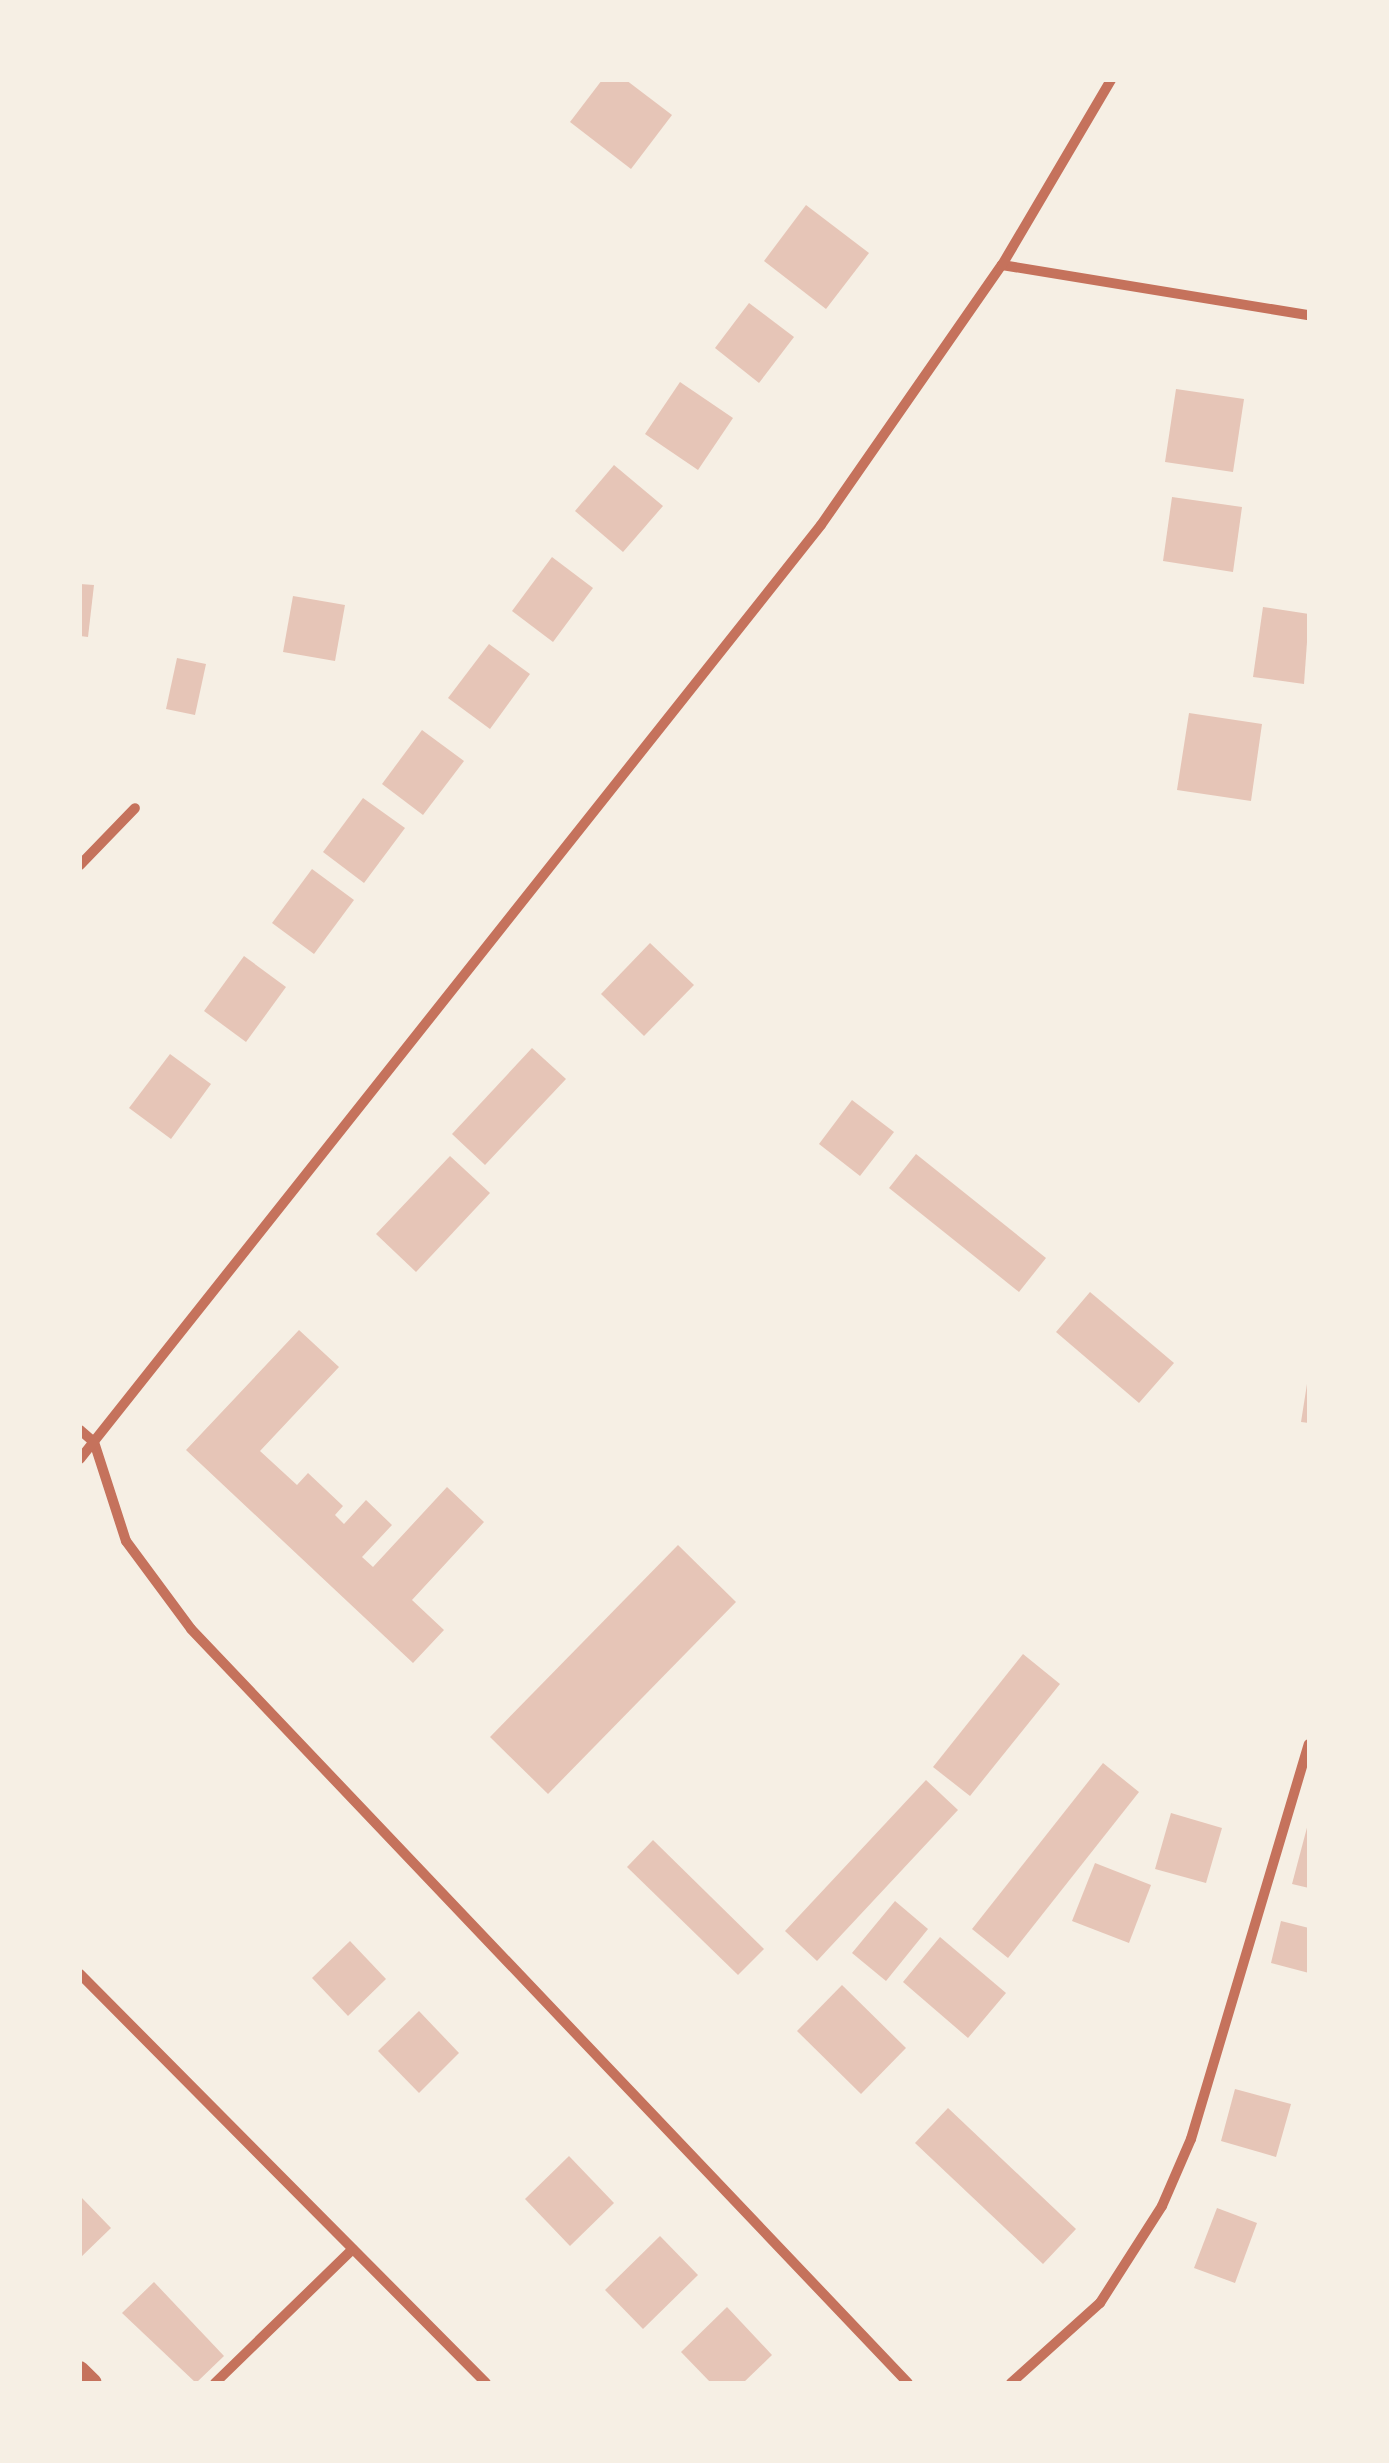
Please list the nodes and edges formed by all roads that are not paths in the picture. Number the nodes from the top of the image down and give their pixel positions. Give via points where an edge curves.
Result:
1 (1111, 80) edge
2 (1002, 266) junction
3 (1309, 315) edge
4 (135, 808) dead end
5 (80, 864) edge
6 (80, 1430) edge
7 (94, 1442) junction
8 (80, 1459) edge
9 (1309, 1744) edge
10 (80, 1974) edge
11 (353, 2249) junction
12 (80, 2370) edge
13 (93, 2383) edge
14 (216, 2383) edge
15 (486, 2383) edge
16 (908, 2383) edge
17 (1010, 2383) edge

1 - 2 street
2 - 3 street
2 - 7 street via 822,525
4 - 5 street
6 - 7 street
7 - 8 street
7 - 16 street via 126,1542 191,1629
9 - 17 street via 1190,2138 1162,2206 1100,2303
10 - 11 street
11 - 14 street
11 - 15 street
12 - 13 street

